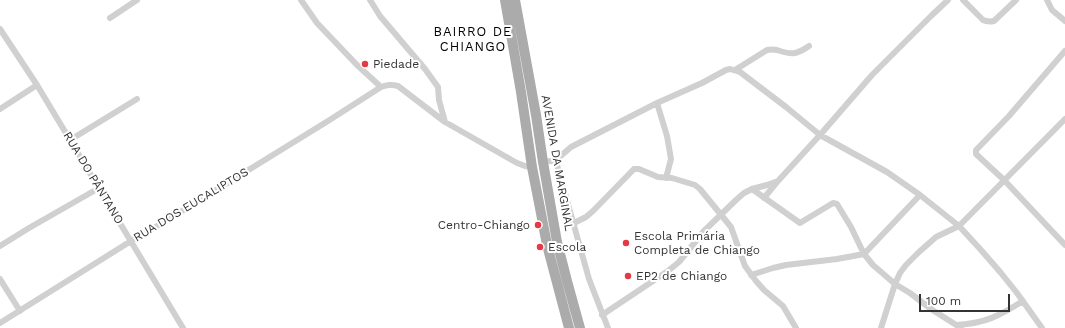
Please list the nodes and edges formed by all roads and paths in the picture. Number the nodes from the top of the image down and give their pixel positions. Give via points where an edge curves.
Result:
1 (137, 0) edge
2 (301, 0) edge
3 (370, 0) edge
4 (505, 0) edge
5 (515, 0) edge
6 (948, 0) edge
7 (963, 0) edge
8 (1016, 0) edge
9 (1047, 0) edge
10 (110, 18) dead end
11 (1065, 21) edge
12 (0, 29) edge
13 (809, 46) dead end
14 (1065, 50) edge
15 (735, 70) junction
16 (37, 85) junction
17 (381, 87) junction
18 (137, 99) dead end
19 (657, 103) junction
20 (0, 109) edge
21 (1065, 119) edge
22 (445, 122) junction
23 (820, 135) junction
24 (70, 140) junction
25 (555, 161) junction
26 (543, 162) junction
27 (532, 167) junction
28 (666, 178) junction
29 (1004, 180) junction
30 (778, 181) junction
31 (99, 188) junction
32 (752, 189) junction
33 (920, 195) junction
34 (764, 198) junction
35 (720, 215) junction
36 (574, 223) junction
37 (959, 226) junction
38 (131, 241) junction
39 (1065, 245) edge
40 (0, 246) edge
41 (864, 254) junction
42 (751, 275) junction
43 (0, 279) edge
44 (895, 284) junction
45 (1023, 300) junction
46 (20, 311) junction
47 (602, 315) junction
48 (0, 323) edge
49 (959, 327) edge
50 (183, 328) edge
51 (569, 328) edge
52 (580, 328) edge
53 (608, 328) edge
54 (796, 328) edge
55 (881, 328) edge
56 (1042, 328) edge

1 - 10 street
2 - 17 street via 317,23
3 - 22 street via 438,87
4 - 27 main road, AVENIDA DA MARGINAL
5 - 26 main road, AVENIDA DA MARGINAL
6 - 23 street via 872,75
7 - 8 street via 987,22 994,21
9 - 11 street via 1052,10
12 - 16 street, RUA DO PÂNTANO
13 - 15 street via 796,53 767,50
14 - 29 street via 976,150 976,154
15 - 19 street via 726,70
15 - 23 street
16 - 20 street
16 - 24 street, RUA DO PÂNTANO
17 - 22 street via 393,84 398,86
17 - 38 street, RUA DOS EUCALIPTOS via 328,122
18 - 24 street
19 - 25 street via 571,147
19 - 28 street via 671,159
21 - 29 street
22 - 27 street via 517,163
23 - 30 street
23 - 33 street via 887,172
24 - 31 street, RUA DO PÂNTANO
25 - 26 street
25 - 36 street
26 - 52 main road, AVENIDA DA MARGINAL via 557,242
27 - 51 main road, AVENIDA DA MARGINAL via 547,245
28 - 35 street via 698,187
28 - 36 street via 636,168 593,211
29 - 37 street
29 - 39 street
30 - 32 street
30 - 34 street
31 - 38 street, RUA DO PÂNTANO
31 - 40 street
32 - 34 street
32 - 35 street
33 - 37 street
33 - 41 street
34 - 41 street via 800,223 832,203 837,204
35 - 42 street via 731,227 744,266
35 - 47 street via 679,262
36 - 47 street
37 - 44 street via 929,243 906,265
37 - 45 street
38 - 46 street, RUA DOS EUCALIPTOS
38 - 50 street, RUA DO PÂNTANO
41 - 42 street via 786,265
41 - 44 street
42 - 54 street via 783,306
43 - 46 street
44 - 49 street
44 - 55 street
45 - 49 street via 1004,313
45 - 56 street
46 - 48 street, RUA DOS EUCALIPTOS
47 - 53 street

